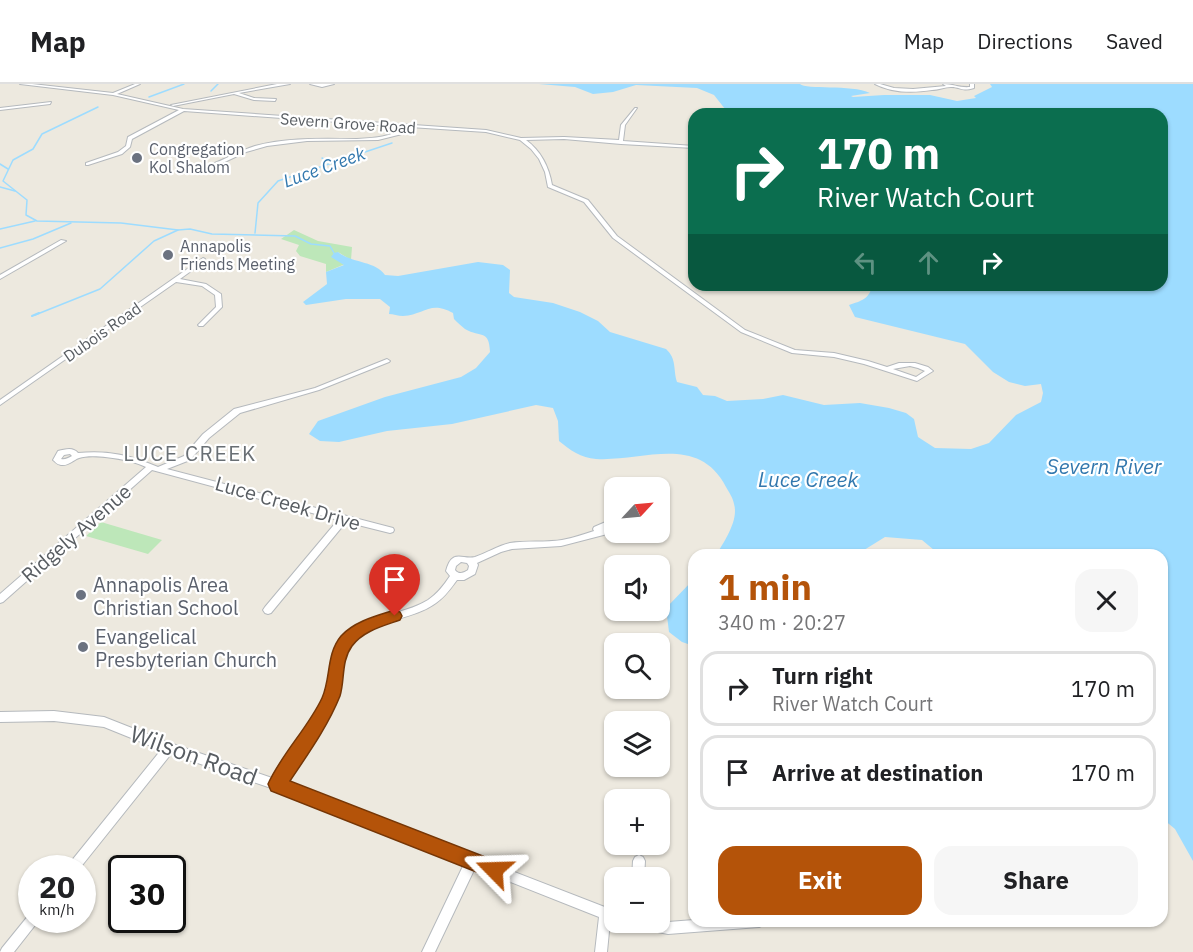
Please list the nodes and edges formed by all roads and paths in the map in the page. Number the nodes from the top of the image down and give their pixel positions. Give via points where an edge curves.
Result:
1 (22, 84) edge
2 (138, 84) edge
3 (264, 84) edge
4 (288, 84) edge
5 (312, 84) edge
6 (332, 84) edge
7 (877, 84) edge
8 (945, 84) edge
9 (972, 84) edge
10 (950, 86) junction
11 (255, 87) junction
12 (235, 93) junction
13 (112, 94) junction
14 (275, 100) dead end
15 (50, 104) dead end
16 (164, 106) junction
17 (0, 109) edge
18 (636, 109) dead end
19 (183, 110) junction
20 (408, 127) junction
21 (521, 139) junction
22 (621, 143) junction
23 (688, 146) edge
24 (88, 164) dead end
25 (201, 170) dead end
26 (63, 242) dead end
27 (203, 260) dead end
28 (0, 277) edge
29 (176, 280) junction
30 (688, 291) edge
31 (689, 291) edge
32 (201, 325) dead end
33 (387, 361) dead end
34 (889, 368) junction
35 (0, 403) edge
36 (76, 456) dead end
37 (187, 458) junction
38 (155, 468) junction
39 (179, 473) junction
40 (343, 520) junction
41 (604, 526) edge
42 (390, 530) dead end
43 (604, 531) edge
44 (587, 535) junction
45 (472, 562) junction
46 (455, 576) junction
47 (0, 599) edge
48 (268, 610) dead end
49 (0, 717) edge
50 (169, 748) junction
51 (278, 784) junction
52 (83, 855) edge
53 (472, 861) junction
54 (639, 861) dead end
55 (639, 867) edge
56 (604, 914) edge
57 (688, 926) edge
58 (670, 928) edge
59 (21, 933) edge
60 (606, 933) edge
61 (6, 952) edge
62 (428, 952) edge
63 (601, 952) edge

1 - 13 street, Severn Grove Road
2 - 13 street
3 - 11 street
4 - 11 street
5 - 6 street
7 - 10 street via 936,90
8 - 10 street
9 - 10 street via 970,89
11 - 12 street
12 - 14 street
12 - 16 street
13 - 16 street, Severn Grove Road
15 - 17 street
16 - 19 street, Severn Grove Road
18 - 22 street via 623,125
19 - 20 street, Severn Grove Road
19 - 24 street via 130,138 129,147 120,153
20 - 21 street, Severn Grove Road via 486,131
20 - 25 street via 400,134 384,138 270,144
21 - 22 street, Severn Grove Road
21 - 30 street via 547,167 551,188 586,201 615,237
22 - 23 street, Severn Grove Road
26 - 28 street
27 - 29 street, Dubois Road
29 - 32 street via 204,285 218,294 219,306
29 - 35 street, Dubois Road
31 - 34 street via 743,331 794,352 834,355
33 - 37 street, Ridgely Avenue via 317,389 237,411 206,436
34 - 34 street via 917,379 930,371 912,364
36 - 38 street, Luce Creek Drive via 115,456
37 - 38 street, Ridgely Avenue
37 - 39 street, Ridgely Avenue
38 - 39 street, Luce Creek Drive
38 - 47 street, Ridgely Avenue
39 - 40 street, Luce Creek Drive
40 - 42 street, Luce Creek Drive
40 - 48 street
41 - 44 street
43 - 44 street
44 - 45 street via 561,543 499,549
45 - 46 street via 472,572 464,577
45 - 46 street via 465,559 452,564 450,571
46 - 51 street via 445,591 428,604 364,627 347,641 338,656 332,694 321,718
49 - 50 street, Wilson Road via 54,716 102,721
50 - 51 street, Wilson Road
50 - 52 street
51 - 53 street, Wilson Road
53 - 56 street, Wilson Road
53 - 62 street
54 - 55 street
57 - 58 street
59 - 61 street
60 - 63 street

